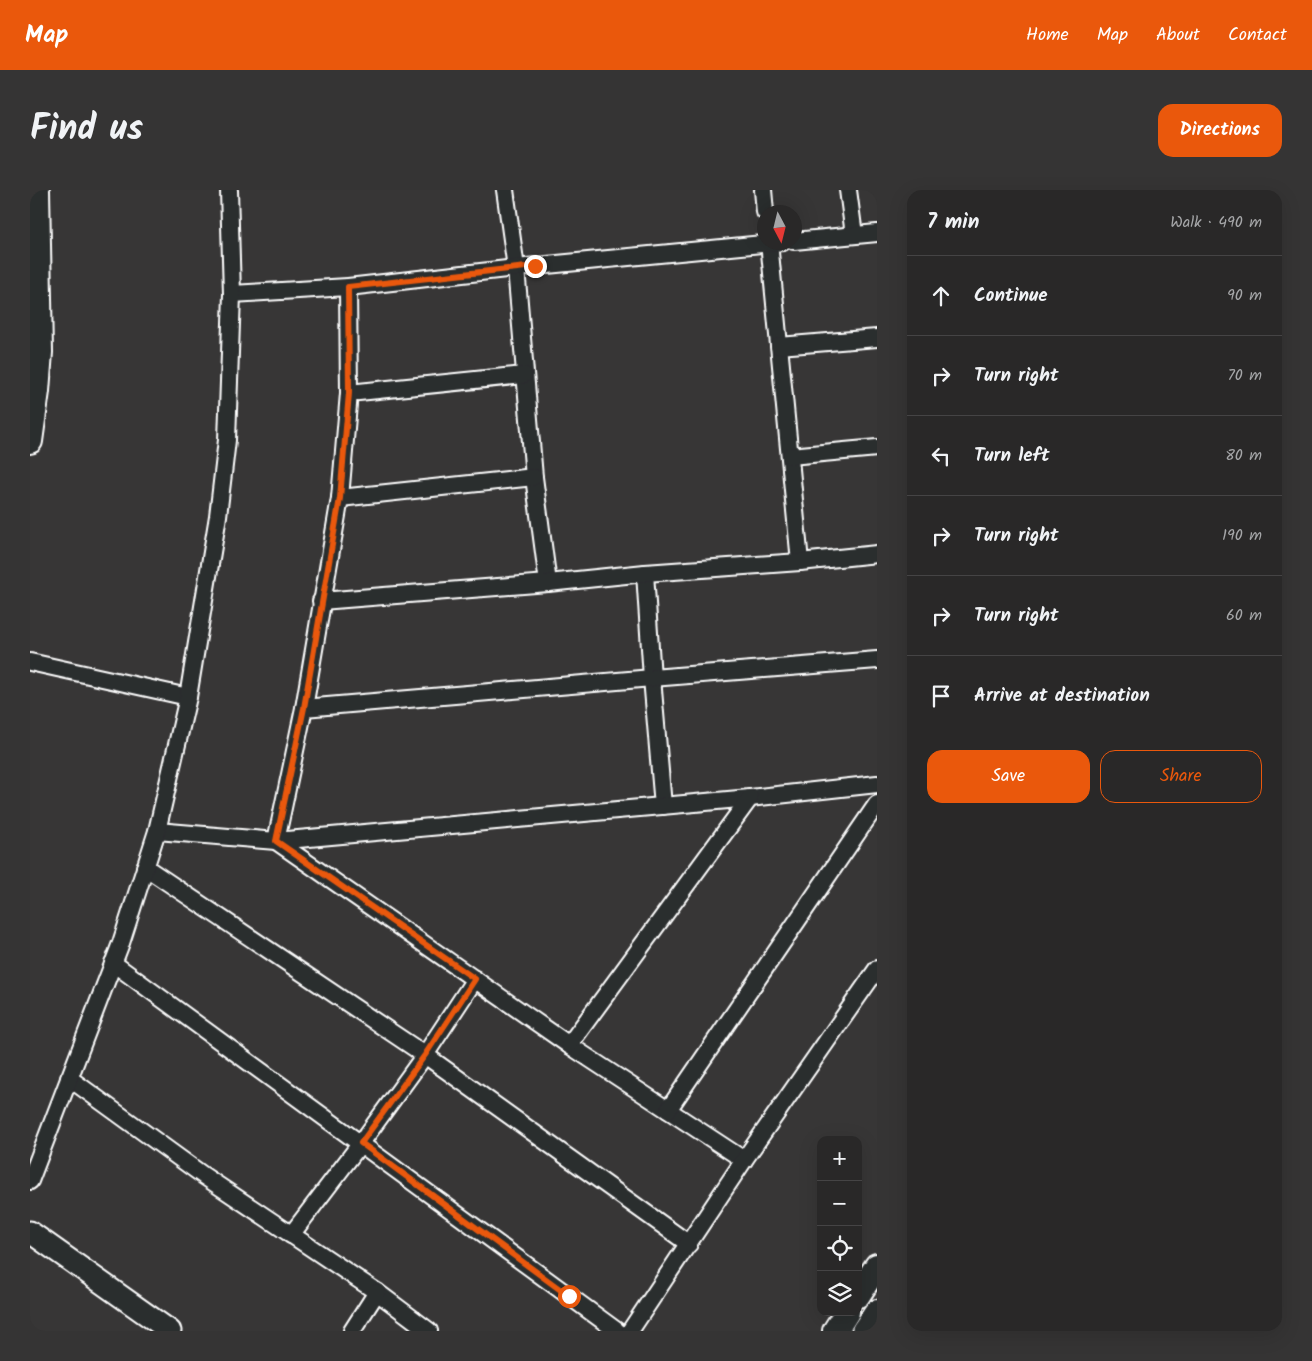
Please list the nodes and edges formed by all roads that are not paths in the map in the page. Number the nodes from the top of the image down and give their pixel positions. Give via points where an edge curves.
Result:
1 (37, 190) edge
2 (229, 190) edge
3 (504, 190) edge
4 (763, 190) edge
5 (848, 190) edge
6 (764, 205) edge
7 (877, 233) edge
8 (854, 235) junction
9 (802, 240) edge
10 (757, 245) edge
11 (774, 250) edge
12 (516, 268) junction
13 (348, 287) junction
14 (232, 294) junction
15 (877, 338) edge
16 (779, 346) junction
17 (35, 352) edge
18 (524, 375) junction
19 (349, 393) junction
20 (30, 441) edge
21 (877, 448) edge
22 (790, 456) junction
23 (534, 477) junction
24 (340, 498) junction
25 (877, 554) edge
26 (800, 562) junction
27 (645, 574) junction
28 (548, 583) junction
29 (321, 601) junction
30 (877, 660) edge
31 (30, 662) edge
32 (652, 678) junction
33 (188, 697) junction
34 (304, 708) junction
35 (877, 784) edge
36 (750, 798) junction
37 (877, 804) edge
38 (664, 806) junction
39 (156, 831) junction
40 (276, 841) junction
41 (145, 866) junction
42 (113, 964) junction
43 (877, 969) edge
44 (475, 979) junction
45 (569, 1045) junction
46 (425, 1055) junction
47 (69, 1078) junction
48 (668, 1110) junction
49 (361, 1143) junction
50 (744, 1160) junction
51 (30, 1181) edge
52 (30, 1232) edge
53 (291, 1235) junction
54 (688, 1244) junction
55 (877, 1266) edge
56 (862, 1289) edge
57 (377, 1292) junction
58 (877, 1312) edge
59 (844, 1316) edge
60 (170, 1331) edge
61 (352, 1331) edge
62 (429, 1331) edge
63 (617, 1331) edge
64 (630, 1331) edge
65 (835, 1331) edge
66 (864, 1331) edge

1 - 17 main road
2 - 14 street
3 - 12 street
4 - 6 street
5 - 8 street
7 - 8 street
8 - 9 street
10 - 12 street
11 - 16 street
12 - 13 street
12 - 18 street
13 - 14 street
13 - 19 street
14 - 33 street via 227,440 218,516
15 - 16 street
16 - 22 street
17 - 20 main road via 37,390
18 - 19 street
18 - 23 street
19 - 24 street
21 - 22 street
22 - 26 street
23 - 24 street
23 - 28 street
24 - 29 street
25 - 26 street
26 - 27 street
27 - 28 street
27 - 32 street
28 - 29 street
29 - 34 street
30 - 32 street
31 - 33 street
32 - 34 street
32 - 38 street
33 - 39 street
34 - 40 street
35 - 36 street
36 - 38 street
36 - 45 street
37 - 48 street
38 - 40 street
39 - 40 street
39 - 41 street
40 - 44 street
41 - 42 street
41 - 46 street
42 - 47 street
42 - 49 street
43 - 50 street
44 - 45 street
44 - 46 street
45 - 48 street
46 - 49 street
46 - 54 street
47 - 51 street
47 - 53 street
48 - 50 street
49 - 53 street
49 - 63 street
50 - 54 street
52 - 60 street
53 - 57 street
54 - 64 street
55 - 56 main road
57 - 61 street
57 - 62 street
58 - 66 main road
59 - 65 main road

